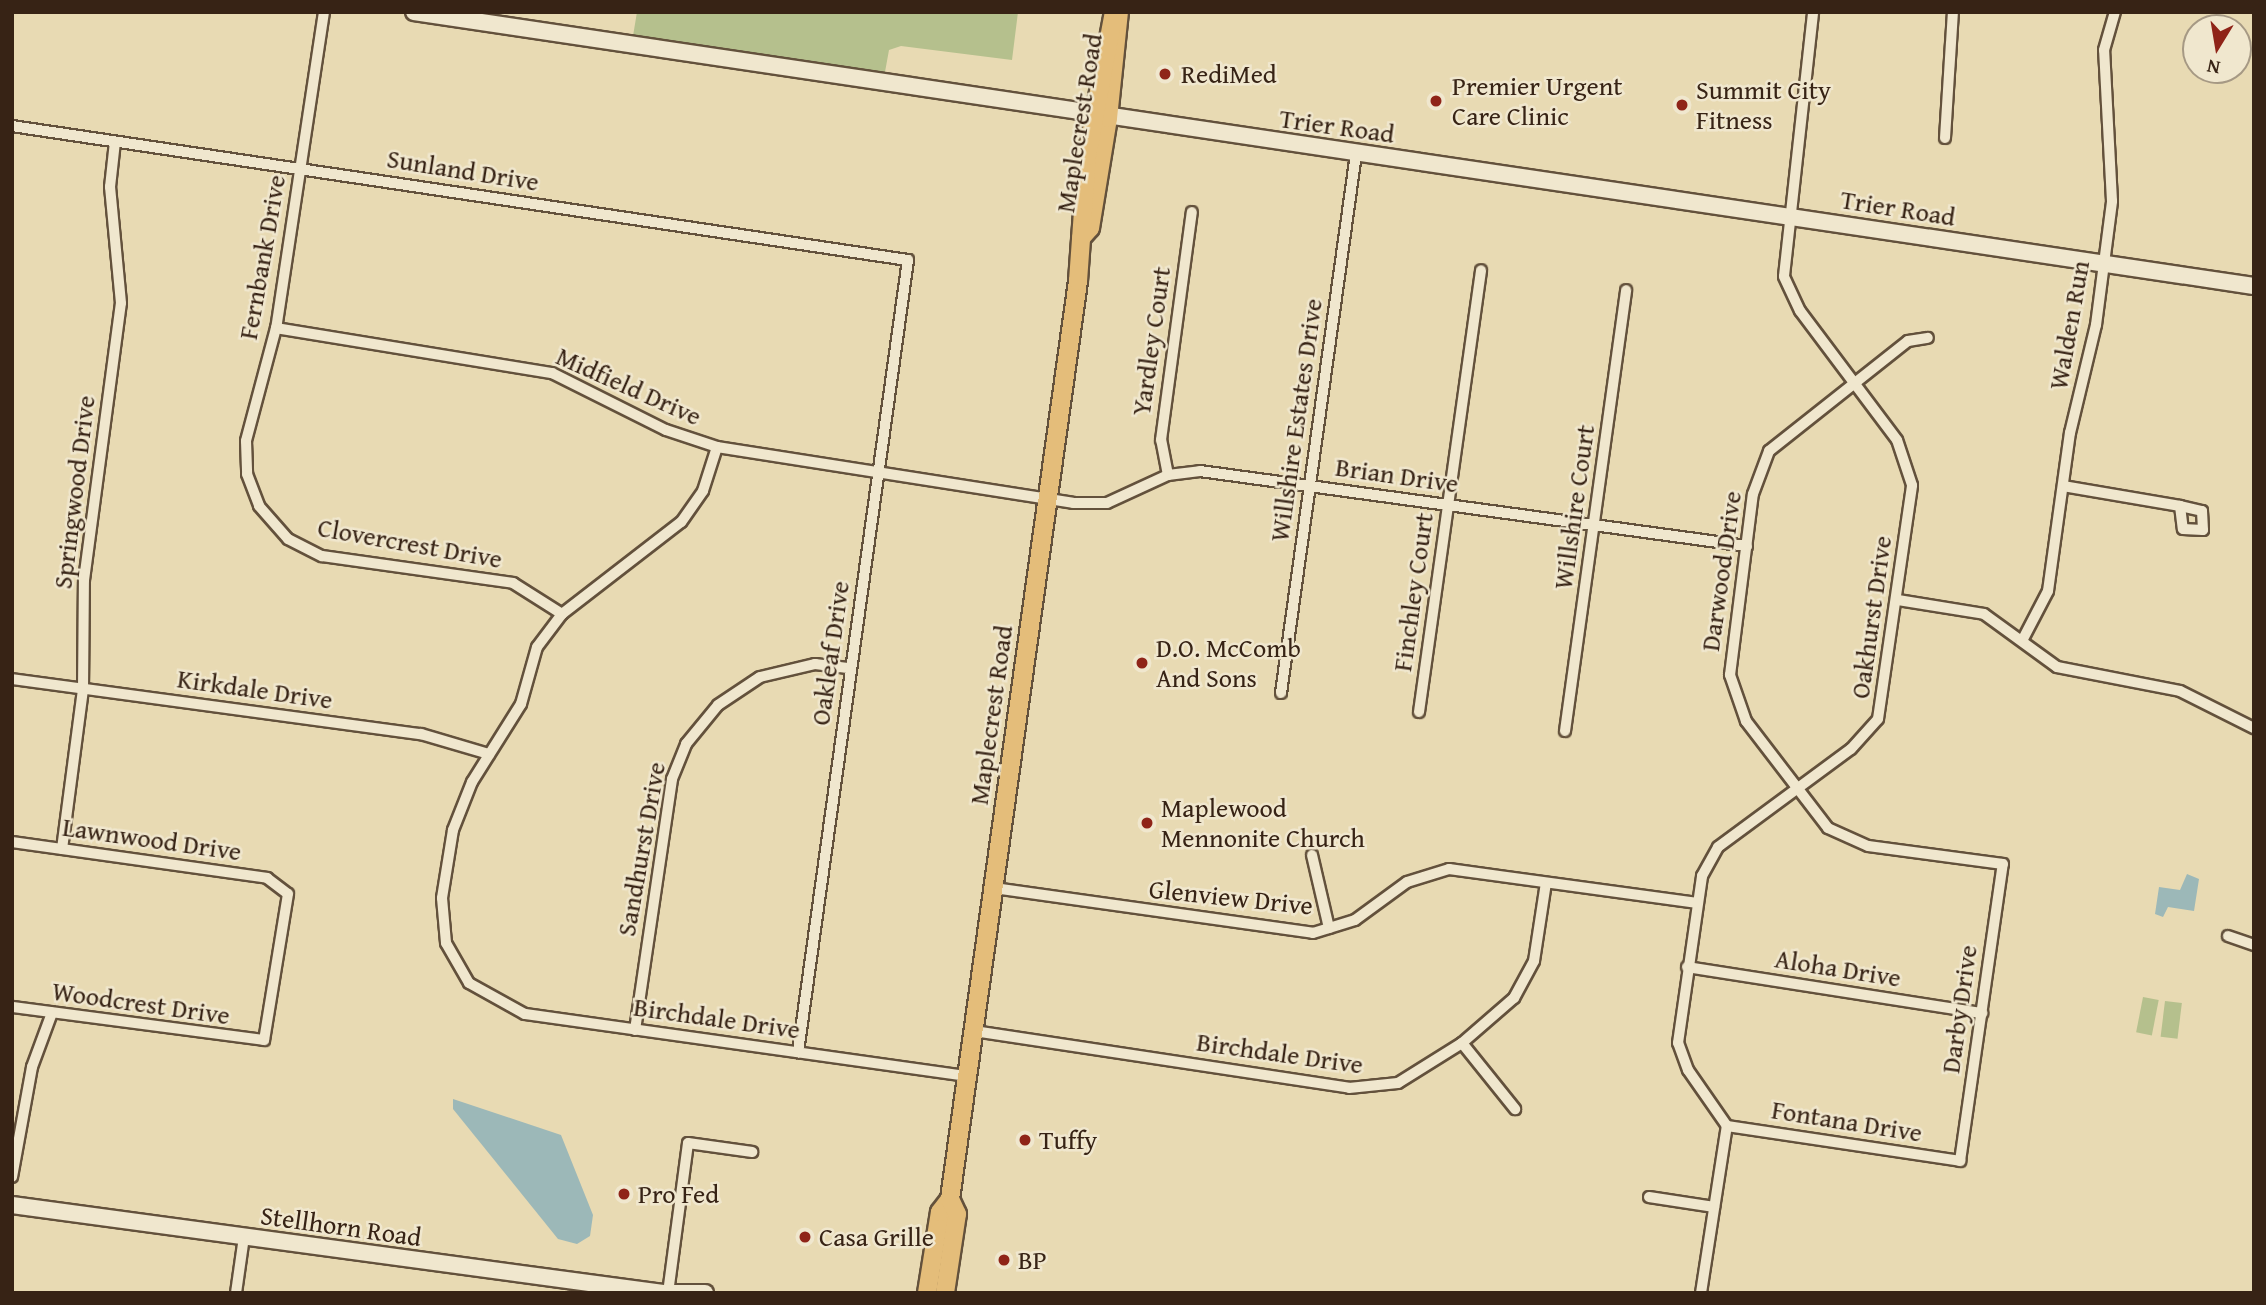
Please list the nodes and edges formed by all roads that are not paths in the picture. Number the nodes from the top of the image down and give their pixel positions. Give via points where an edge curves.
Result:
1 (324, 12) edge
2 (414, 12) edge
3 (1116, 12) edge
4 (1813, 12) edge
5 (1953, 12) edge
6 (2115, 12) edge
7 (1101, 116) junction
8 (12, 126) edge
9 (1945, 138) dead end
10 (116, 142) junction
11 (1356, 154) junction
12 (300, 169) junction
13 (1192, 212) dead end
14 (1788, 216) junction
15 (908, 260) joint
16 (2104, 264) junction
17 (1481, 270) dead end
18 (2254, 286) edge
19 (1626, 290) dead end
20 (276, 328) junction
21 (1928, 338) dead end
22 (1853, 381) junction
23 (716, 447) junction
24 (879, 472) junction
25 (1168, 475) junction
26 (1309, 486) junction
27 (2063, 486) junction
28 (1046, 499) junction
29 (259, 506) joint
30 (1448, 506) junction
31 (2180, 506) dead end
32 (1595, 525) junction
33 (1747, 546) junction
34 (1898, 600) junction
35 (562, 614) junction
36 (2022, 639) junction
37 (850, 668) junction
38 (12, 679) edge
39 (83, 690) junction
40 (1281, 693) dead end
41 (1419, 712) dead end
42 (2254, 728) edge
43 (1565, 731) dead end
44 (489, 754) junction
45 (1798, 788) junction
46 (12, 842) edge
47 (62, 849) junction
48 (1312, 855) dead end
49 (2003, 864) joint
50 (1546, 883) junction
51 (994, 888) junction
52 (1696, 903) junction
53 (1329, 928) junction
54 (2228, 936) dead end
55 (2254, 944) edge
56 (1687, 967) junction
57 (12, 1007) edge
58 (52, 1013) junction
59 (1982, 1013) junction
60 (635, 1030) junction
61 (974, 1031) junction
62 (264, 1040) joint
63 (1462, 1043) junction
64 (797, 1052) junction
65 (968, 1076) junction
66 (1515, 1109) dead end
67 (1727, 1126) junction
68 (752, 1152) dead end
69 (1961, 1161) joint
70 (12, 1177) edge
71 (1649, 1197) dead end
72 (950, 1199) junction
73 (12, 1205) edge
74 (1714, 1207) junction
75 (244, 1237) junction
76 (236, 1293) edge
77 (668, 1293) edge
78 (705, 1293) edge
79 (927, 1293) edge
80 (944, 1293) edge
81 (1700, 1293) edge

1 - 12 street, Fernbank Drive
2 - 7 street, Trier Road
3 - 7 main road, Maplecrest Road
4 - 14 street, Oakhurst Drive
5 - 9 street
6 - 16 street, Walden Run via 2105,50 2112,201
7 - 11 street, Trier Road
7 - 28 main road, Maplecrest Road via 1090,228 1081,238
8 - 10 street, Sunland Drive
10 - 12 street, Sunland Drive
10 - 39 street, Springwood Drive via 110,187 121,303 83,580
11 - 14 street, Trier Road
11 - 26 street, Willshire Estates Drive
12 - 15 street, Sunland Drive
12 - 20 street, Fernbank Drive
13 - 25 street, Yardley Court via 1161,440
14 - 16 street, Trier Road
14 - 22 street, Oakhurst Drive via 1788,290
15 - 24 street, Oakleaf Drive
16 - 18 street, Trier Road
16 - 27 street, Walden Run
17 - 30 street, Finchley Court
19 - 32 street, Willshire Court
20 - 23 street, Midfield Drive via 552,373 666,430
20 - 29 street, Fernbank Drive via 246,441 247,474
21 - 22 street, Darwood Drive via 1908,341
22 - 33 street, Darwood Drive via 1769,451 1755,484
22 - 34 street, Oakhurst Drive via 1897,440 1910,471
23 - 24 street, Midfield Drive
23 - 35 street via 703,491 681,522
24 - 28 street, Midfield Drive
24 - 37 street, Oakleaf Drive
25 - 26 street, Brian Drive via 1200,471
25 - 28 street, Brian Drive via 1107,503
26 - 30 street, Brian Drive
26 - 40 street, Willshire Estates Drive
27 - 31 street
27 - 36 street, Walden Run via 2048,591
28 - 51 main road, Maplecrest Road
29 - 35 street, Clovercrest Drive via 288,539 322,556 513,583
30 - 32 street, Brian Drive
30 - 41 street, Finchley Court
32 - 33 street, Brian Drive
32 - 43 street, Willshire Court
33 - 45 street, Darwood Drive via 1731,688 1746,721
34 - 36 street via 1984,614
34 - 45 street, Oakhurst Drive via 1878,719 1867,736
35 - 44 street via 537,648 521,704
36 - 42 street via 2057,667 2180,691
37 - 60 street, Sandhurst Drive via 814,664 760,677 718,705 686,744 672,779
37 - 64 street, Oakleaf Drive
38 - 39 street, Kirkdale Drive
39 - 44 street, Kirkdale Drive via 421,734
39 - 47 street, Springwood Drive
44 - 60 street, Birchdale Drive via 453,830 442,898 446,943 469,983 525,1014
45 - 49 street, Darwood Drive via 1828,828 1846,838
45 - 52 street, Oakhurst Drive via 1718,847
46 - 47 street, Lawnwood Drive
47 - 62 street, Lawnwood Drive via 284,885 288,907
48 - 53 street
49 - 59 street, Darby Drive
50 - 52 street, Glenview Drive
50 - 53 street, Glenview Drive via 1437,871
50 - 63 street, Birchdale Drive via 1526,981
51 - 53 street, Glenview Drive via 1272,930
51 - 61 main road, Maplecrest Road
52 - 56 street, Oakhurst Drive
54 - 55 street
56 - 59 street, Aloha Drive
56 - 67 street, Oakhurst Drive via 1681,1058
57 - 58 street, Woodcrest Drive
58 - 62 street, Woodcrest Drive
58 - 70 street via 29,1078
59 - 69 street, Darby Drive
60 - 64 street, Birchdale Drive
61 - 63 street, Birchdale Drive via 1349,1088 1415,1076
61 - 65 main road, Maplecrest Road
63 - 66 street
64 - 65 street, Birchdale Drive
65 - 72 main road, Maplecrest Road
67 - 69 street, Fontana Drive
67 - 74 street
68 - 77 street via 688,1143
71 - 74 street
72 - 79 main road, Maplecrest Road via 940,1212
72 - 80 main road, Maplecrest Road via 957,1214
73 - 75 street, Stellhorn Road
74 - 81 street
75 - 76 street
75 - 77 street, Stellhorn Road
77 - 78 street, Stellhorn Road

